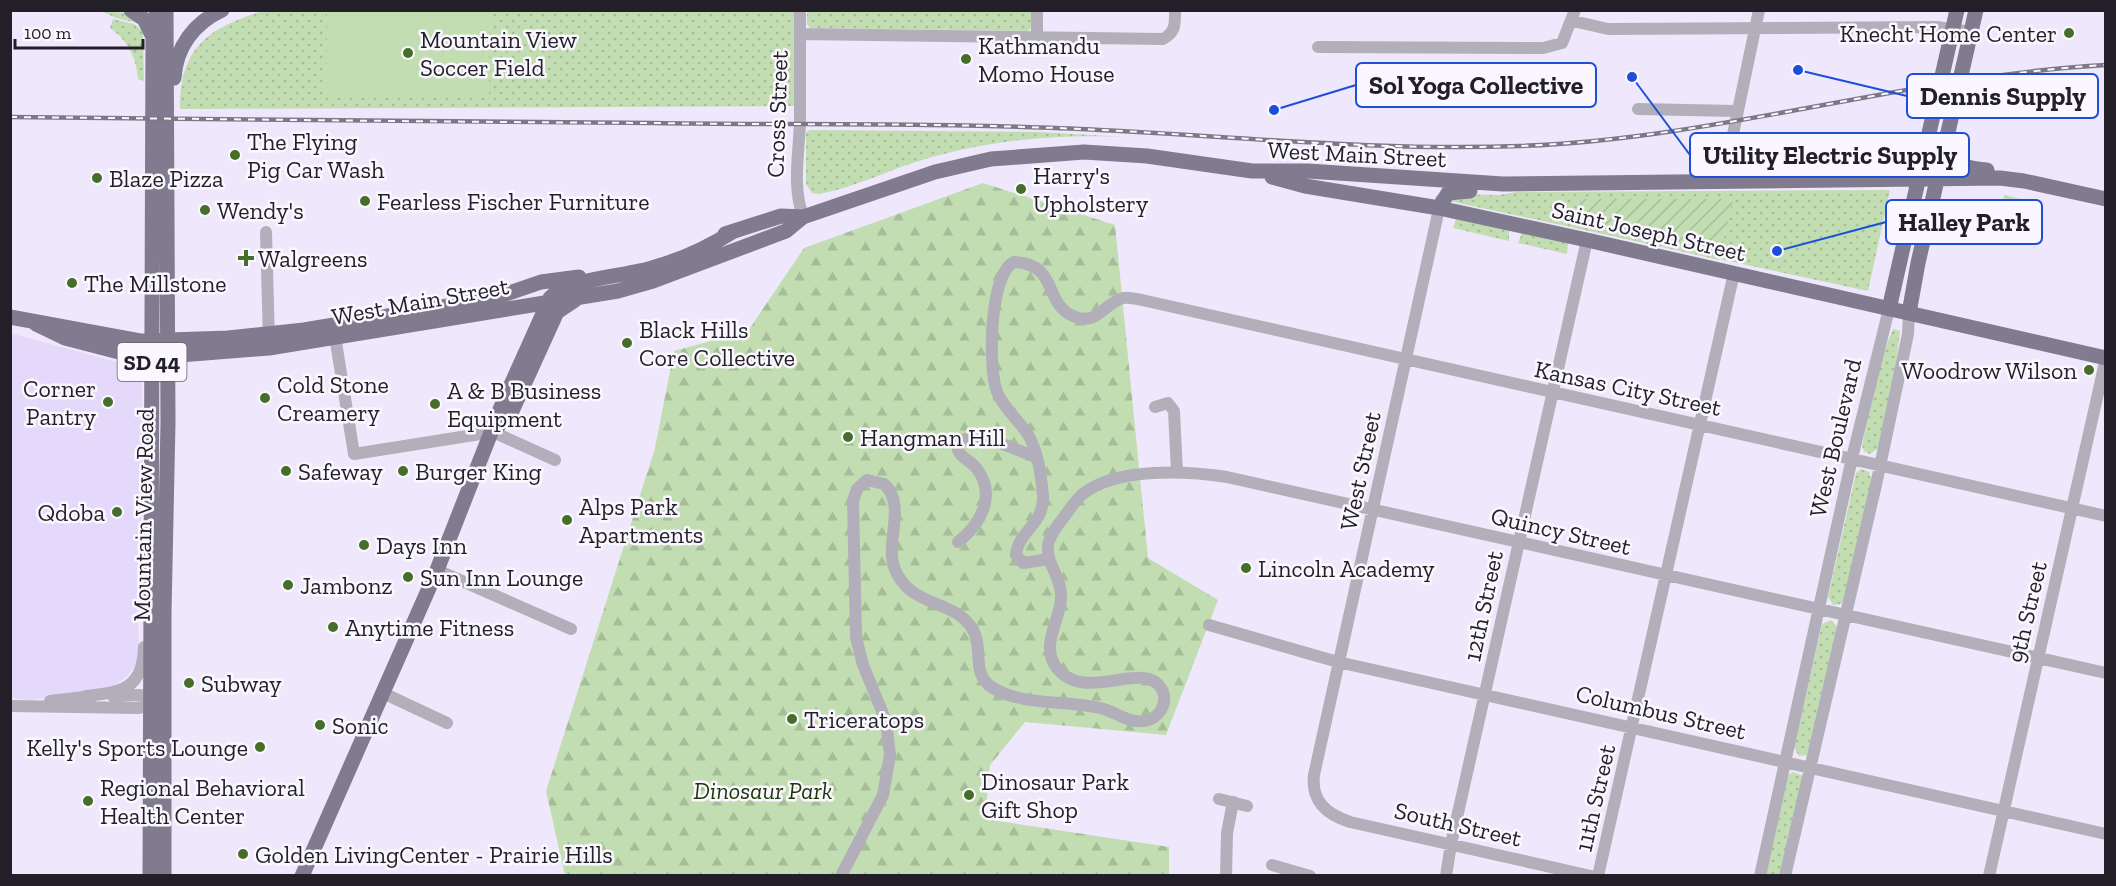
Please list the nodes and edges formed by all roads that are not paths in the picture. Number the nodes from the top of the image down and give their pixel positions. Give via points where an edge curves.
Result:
1 (131, 10) edge
2 (222, 10) edge
3 (800, 10) edge
4 (1037, 10) edge
5 (1175, 10) edge
6 (1759, 10) edge
7 (1956, 10) edge
8 (1976, 10) edge
9 (159, 13) edge
10 (1574, 16) edge
11 (1953, 27) junction
12 (1755, 28) junction
13 (1971, 32) junction
14 (800, 34) junction
15 (153, 37) junction
16 (1037, 38) junction
17 (1318, 47) dead end
18 (1638, 109) dead end
19 (1736, 111) junction
20 (1946, 141) junction
21 (1251, 171) junction
22 (1936, 180) junction
23 (1443, 181) junction
24 (1919, 181) junction
25 (2024, 181) junction
26 (1723, 182) junction
27 (1522, 184) junction
28 (166, 197) junction
29 (2106, 199) edge
30 (1439, 208) junction
31 (803, 217) junction
32 (734, 231) junction
33 (266, 232) dead end
34 (1587, 240) junction
35 (1734, 273) junction
36 (517, 290) junction
37 (584, 297) junction
38 (545, 304) junction
39 (509, 308) junction
40 (1889, 309) junction
41 (1910, 313) junction
42 (10, 317) edge
43 (36, 324) junction
44 (334, 332) junction
45 (530, 341) junction
46 (159, 342) junction
47 (269, 342) junction
48 (160, 358) junction
49 (2106, 358) edge
50 (1406, 359) junction
51 (524, 383) junction
52 (1552, 392) junction
53 (1155, 407) dead end
54 (1700, 425) junction
55 (493, 432) junction
56 (1037, 458) junction
57 (1852, 458) junction
58 (555, 460) dead end
59 (1880, 464) junction
60 (1177, 473) junction
61 (2072, 508) junction
62 (1373, 510) junction
63 (2106, 516) edge
64 (958, 542) dead end
65 (1519, 542) junction
66 (1049, 559) junction
67 (437, 570) junction
68 (152, 572) junction
69 (1666, 576) junction
70 (1820, 609) junction
71 (1846, 616) junction
72 (1209, 625) dead end
73 (571, 629) dead end
74 (2038, 658) junction
75 (1338, 662) junction
76 (2106, 673) edge
77 (383, 693) junction
78 (1485, 694) junction
79 (86, 696) junction
80 (155, 703) junction
81 (15, 706) edge
82 (447, 723) dead end
83 (1632, 726) junction
84 (1786, 761) junction
85 (1810, 766) junction
86 (1219, 799) dead end
87 (1233, 802) junction
88 (1320, 805) joint
89 (1247, 806) dead end
90 (2003, 811) junction
91 (2106, 834) edge
92 (1451, 844) junction
93 (1272, 865) dead end
94 (150, 876) edge
95 (164, 876) edge
96 (302, 876) edge
97 (841, 876) edge
98 (1226, 876) edge
99 (1310, 876) edge
100 (1446, 876) edge
101 (1591, 876) edge
102 (1598, 876) edge
103 (1760, 876) edge
104 (1785, 876) edge
105 (1989, 876) edge

1 - 15 main road via 144,19
2 - 28 main road, SD 44 via 195,29 177,57 174,154
3 - 14 street, Cross Street
4 - 16 street
5 - 16 street via 1172,34 1162,39
6 - 12 street
7 - 11 main road, West Boulevard
8 - 13 main road, West Boulevard
9 - 15 main road, Mountain View Road / SD 44
9 - 28 main road, Mountain View Road / SD 44
10 - 12 street via 1608,29
10 - 17 street via 1562,43 1543,48
11 - 12 street
11 - 13 street
11 - 24 main road, West Boulevard
12 - 19 street
13 - 20 main road, West Boulevard
14 - 16 street
14 - 31 street, Cross Street via 796,183
15 - 46 main road, Mountain View Road / SD 44
18 - 19 street
19 - 26 street
20 - 22 main road, West Boulevard
20 - 25 main road via 1949,154 1957,163 2002,171
21 - 23 main road, West Main Street
21 - 30 main road, Saint Joseph Street via 1305,186
21 - 31 main road, West Main Street via 1118,153 1036,154 935,172
22 - 24 main road, West Main Street
22 - 25 main road, West Main Street
22 - 41 main road, West Boulevard
23 - 27 main road, West Main Street
23 - 30 street, West Street
24 - 26 main road, West Main Street
24 - 40 main road, West Boulevard
25 - 29 main road
26 - 27 main road, West Main Street
27 - 30 main road via 1495,192 1452,191 1445,195
28 - 46 main road, Mountain View Road / SD 44
30 - 34 main road, Saint Joseph Street
30 - 50 street, West Street
31 - 32 main road, West Main Street via 781,216
31 - 37 main road, West Main Street via 786,231 653,281
32 - 36 main road, West Main Street via 637,264
32 - 38 main road via 710,246 654,267 571,285 556,292
33 - 47 street
34 - 35 main road, Saint Joseph Street
34 - 52 street, 12th Street
35 - 40 main road, Saint Joseph Street
35 - 54 street, 11th Street
36 - 38 main road via 535,290
36 - 44 main road, West Main Street
37 - 38 main road, West Main Street
37 - 51 main road via 557,312
38 - 39 main road, West Main Street
38 - 45 main road
38 - 51 main road via 546,316 526,366
39 - 44 main road, West Main Street
39 - 45 main road via 525,319
40 - 41 main road, Saint Joseph Street
40 - 57 street, West Boulevard
41 - 49 main road, Saint Joseph Street
41 - 59 street, West Boulevard
42 - 43 main road, West Main Street
43 - 46 main road, West Main Street
43 - 48 main road, West Main Street via 103,349
44 - 47 main road, West Main Street
44 - 55 street via 354,454
45 - 55 main road
46 - 47 main road, West Main Street
46 - 48 main road, Mountain View Road / SD 44
47 - 48 main road, West Main Street
48 - 68 main road, Mountain View Road / SD 44
48 - 80 main road, Mountain View Road / SD 44
49 - 61 street, 9th Street
50 - 52 street, Kansas City Street
50 - 56 street, Kansas City Street via 1142,300 1124,298 1097,316 1083,319 1063,309 1036,267 1014,262 1003,271 994,303 995,385 1003,403 1027,434
50 - 62 street, West Street
51 - 55 main road via 512,411
52 - 54 street, Kansas City Street
52 - 65 street, 12th Street
53 - 60 street via 1168,403 1174,411
54 - 57 street, Kansas City Street
54 - 69 street, 11th Street
55 - 58 street
55 - 67 main road
56 - 64 street via 1003,443 969,439 958,442 961,456 981,475 985,501 977,524
56 - 66 street via 1042,511 1016,555 1023,563
57 - 59 street, Kansas City Street
57 - 70 street, West Boulevard
59 - 61 street, Kansas City Street
59 - 71 street, West Boulevard
60 - 62 street, Quincy Street via 1227,477
60 - 66 street, Quincy Street via 1124,478 1085,492 1052,535
61 - 63 street, Kansas City Street
61 - 74 street, 9th Street
62 - 65 street, Quincy Street
62 - 75 street, West Street
65 - 69 street, Quincy Street
65 - 78 street, 12th Street
66 - 97 street via 1061,596 1050,638 1057,669 1086,684 1142,678 1156,682 1162,688 1164,700 1159,713 1151,719 1132,721 1099,707 1014,696 987,684 979,670 972,627 953,611 919,597 898,576 892,559 894,504 889,489 871,480 857,489 853,512 856,637 886,722 890,755 883,795
67 - 73 street
67 - 77 main road
68 - 79 street via 144,599 144,661 139,674 120,691
68 - 80 main road, Mountain View Road / SD 44
69 - 70 street, Quincy Street
69 - 83 street, 11th Street
70 - 71 street, Quincy Street
70 - 84 street, West Boulevard
71 - 74 street, Quincy Street
71 - 85 street, West Boulevard
72 - 75 street, Columbus Street
74 - 76 street, Quincy Street
74 - 90 street, 9th Street
75 - 78 street, Columbus Street
75 - 88 street, West Street via 1314,775
77 - 82 street
77 - 96 main road
78 - 83 street, Columbus Street
78 - 92 street, 12th Street
79 - 80 street via 140,696
79 - 81 street
80 - 81 street
80 - 94 main road, Mountain View Road / SD 44
80 - 95 main road, Mountain View Road / SD 44
83 - 84 street, Columbus Street
83 - 102 street, 11th Street
84 - 85 street, Columbus Street
84 - 103 street, West Boulevard
85 - 90 street, Columbus Street
85 - 104 street, West Boulevard
86 - 87 street
87 - 89 street
87 - 98 street via 1227,833
88 - 92 street, South Street via 1350,822
90 - 91 street, Columbus Street
90 - 105 street, 9th Street
92 - 100 street, 12th Street
92 - 101 street, South Street
93 - 99 street

